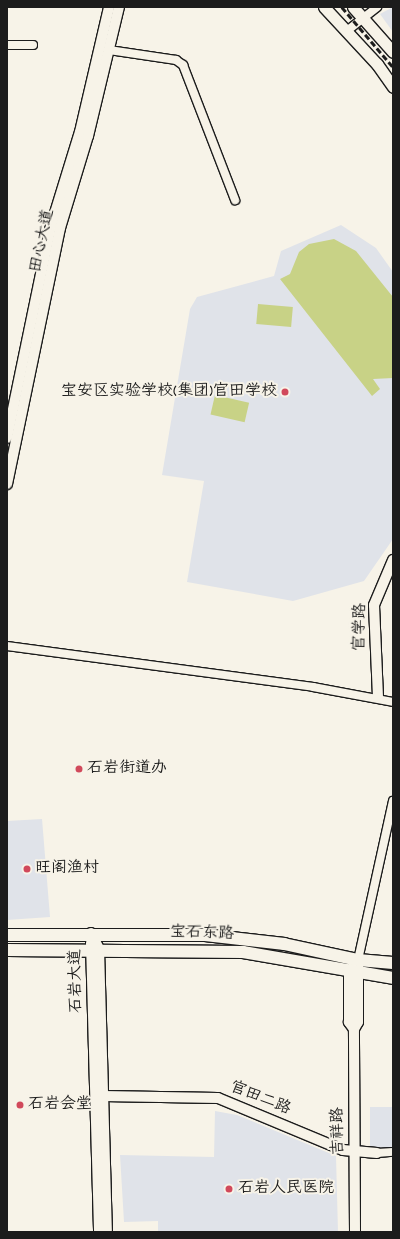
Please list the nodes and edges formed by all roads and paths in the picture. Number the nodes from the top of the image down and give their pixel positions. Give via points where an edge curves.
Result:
1 (109, 7) edge
2 (119, 7) edge
3 (324, 7) edge
4 (353, 7) edge
5 (377, 7) edge
6 (364, 18) junction
7 (348, 30) junction
8 (7, 45) edge
9 (33, 45) dead end
10 (109, 50) junction
11 (393, 52) edge
12 (393, 87) edge
13 (235, 200) dead end
14 (7, 438) edge
15 (7, 484) edge
16 (393, 560) edge
17 (7, 646) edge
18 (378, 697) junction
19 (393, 702) edge
20 (393, 801) edge
21 (91, 933) junction
22 (7, 935) edge
23 (95, 949) junction
24 (7, 950) edge
25 (358, 960) junction
26 (393, 963) edge
27 (354, 974) junction
28 (393, 978) edge
29 (103, 1096) junction
30 (393, 1152) edge
31 (354, 1153) junction
32 (377, 1153) joint
33 (99, 1232) edge
34 (107, 1232) edge
35 (355, 1232) edge

1 - 14 street, 田心大道 via 80,132 51,226
2 - 10 street, 田心大道
3 - 7 main road
4 - 6 main road
5 - 6 street
6 - 7 street
6 - 11 main road
7 - 12 main road
8 - 9 street
10 - 13 street via 176,60 183,65
10 - 15 street, 田心大道 via 88,136 60,228
16 - 18 street, 官学路 via 374,605
17 - 18 street
18 - 19 street
20 - 25 street
21 - 22 main road, 宝石东路
21 - 23 street, 石岩大道
21 - 25 main road, 宝石东路 via 232,937
23 - 24 main road, 宝石东路
23 - 27 main road, 宝石东路 via 243,952 282,956
23 - 29 street, 石岩大道
23 - 33 street, 石岩大道
25 - 26 main road, 宝石东路
25 - 27 street
27 - 28 main road, 宝石东路
27 - 31 street, 吉祥路 via 349,1022 354,1029
29 - 31 street, 官田二路 via 218,1098
29 - 34 street, 石岩大道
30 - 32 street
31 - 32 street, 官田二路
31 - 35 street, 吉祥路

